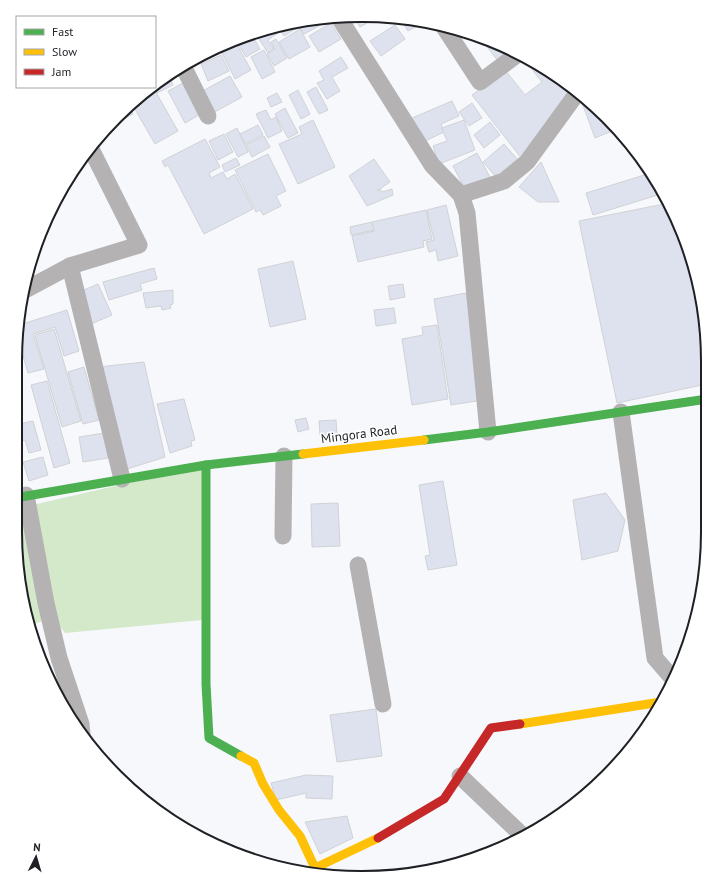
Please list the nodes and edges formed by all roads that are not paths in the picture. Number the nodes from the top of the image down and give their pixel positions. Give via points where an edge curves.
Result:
1 (342, 23) edge
2 (449, 34) edge
3 (513, 58) edge
4 (186, 71) edge
5 (574, 97) edge
6 (208, 116) dead end
7 (93, 154) edge
8 (461, 195) junction
9 (70, 266) junction
10 (31, 287) edge
11 (701, 400) edge
12 (621, 412) junction
13 (488, 432) junction
14 (284, 456) junction
15 (206, 465) junction
16 (122, 479) junction
17 (22, 497) edge
18 (22, 501) edge
19 (283, 536) dead end
20 (358, 565) dead end
21 (669, 674) edge
22 (655, 703) edge
23 (383, 704) dead end
24 (80, 722) edge
25 (460, 776) junction
26 (519, 832) edge
27 (315, 868) edge
28 (316, 868) edge

1 - 8 street via 432,165
2 - 3 street via 480,82
4 - 6 street
5 - 8 street via 527,162 504,181
7 - 9 street via 139,246
8 - 13 street via 467,213
9 - 10 street
9 - 16 street
11 - 12 street, Mingora Road
12 - 13 street, Mingora Road
12 - 21 street via 655,658
13 - 14 street, Mingora Road
14 - 15 street, Mingora Road
14 - 19 street
15 - 16 street, Mingora Road
15 - 27 street via 206,684 209,738 254,764 279,810 300,836
16 - 17 street, Mingora Road
18 - 24 street via 59,658
20 - 23 street
22 - 25 street via 491,728
25 - 26 street
25 - 28 street via 444,799 388,834

